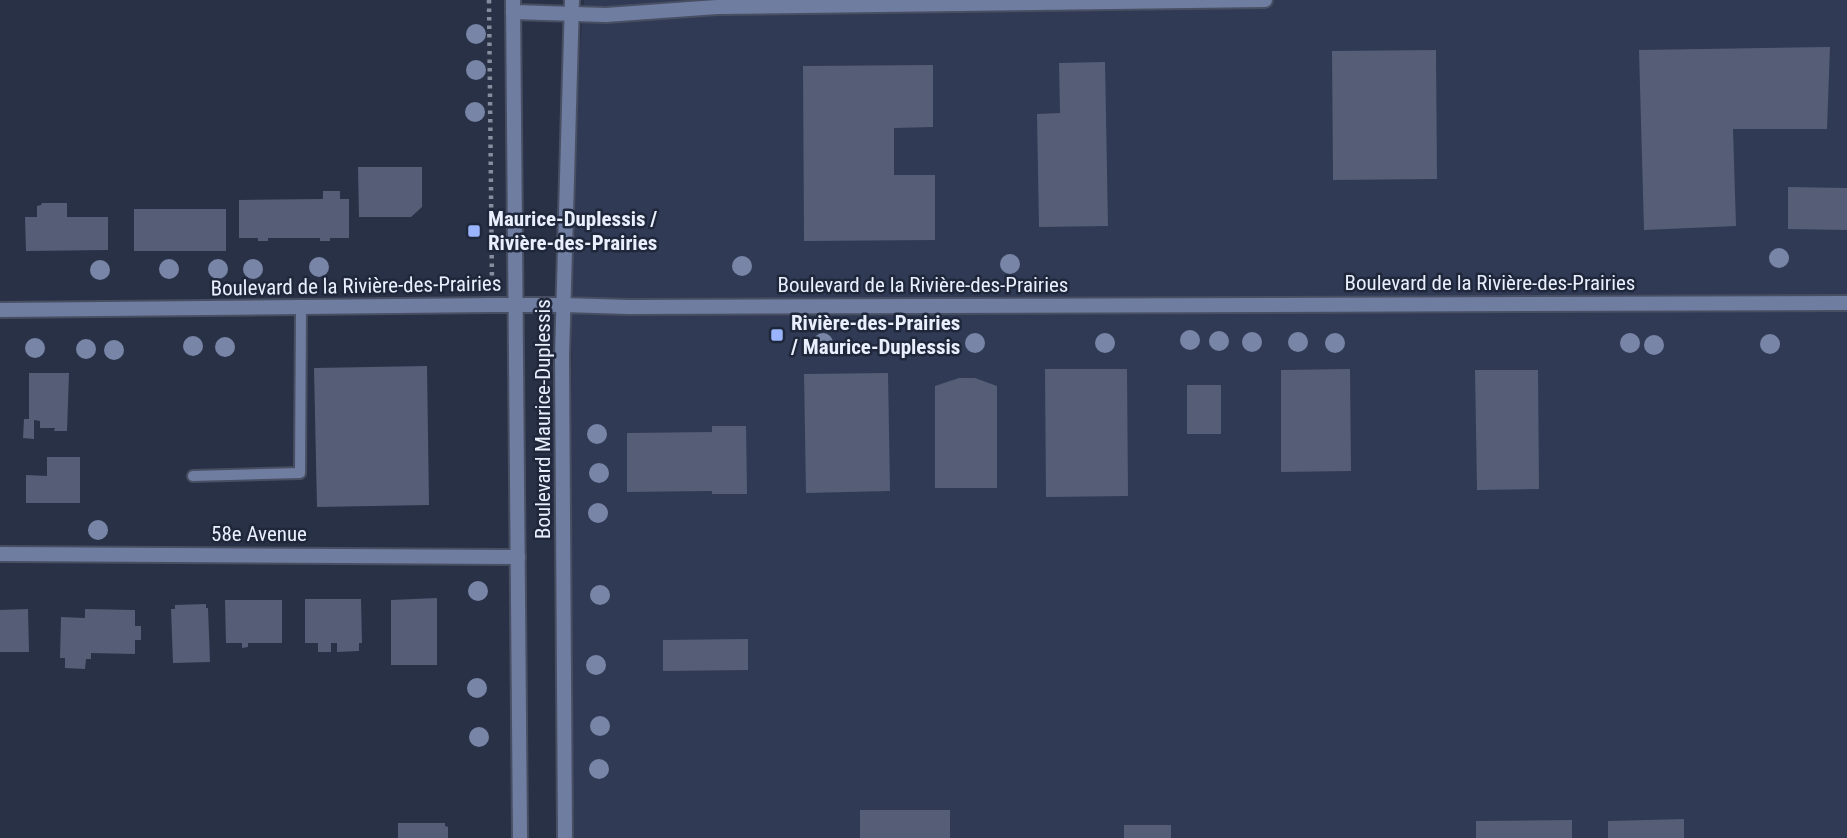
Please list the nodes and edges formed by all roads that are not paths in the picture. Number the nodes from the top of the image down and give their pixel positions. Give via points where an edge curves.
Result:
1 (1265, 0) edge
2 (513, 6) edge
3 (572, 6) edge
4 (1847, 303) edge
5 (564, 305) junction
6 (516, 306) junction
7 (301, 308) junction
8 (0, 310) edge
9 (193, 476) dead end
10 (0, 554) edge
11 (518, 557) junction
12 (520, 838) edge
13 (565, 838) edge

1 - 3 street via 717,7 606,15
2 - 3 street
2 - 6 street, Boulevard Maurice-Duplessis
3 - 5 street, Boulevard Maurice-Duplessis
4 - 5 street, Boulevard de la Rivière-des-Prairies
5 - 6 street, Boulevard de la Rivière-des-Prairies
5 - 13 street, Boulevard Maurice-Duplessis
6 - 7 street, Boulevard de la Rivière-des-Prairies
6 - 11 street, Boulevard Maurice-Duplessis
7 - 8 street, Boulevard de la Rivière-des-Prairies
7 - 9 lane via 300,474
10 - 11 street, 58e Avenue
11 - 12 street, Boulevard Maurice-Duplessis

